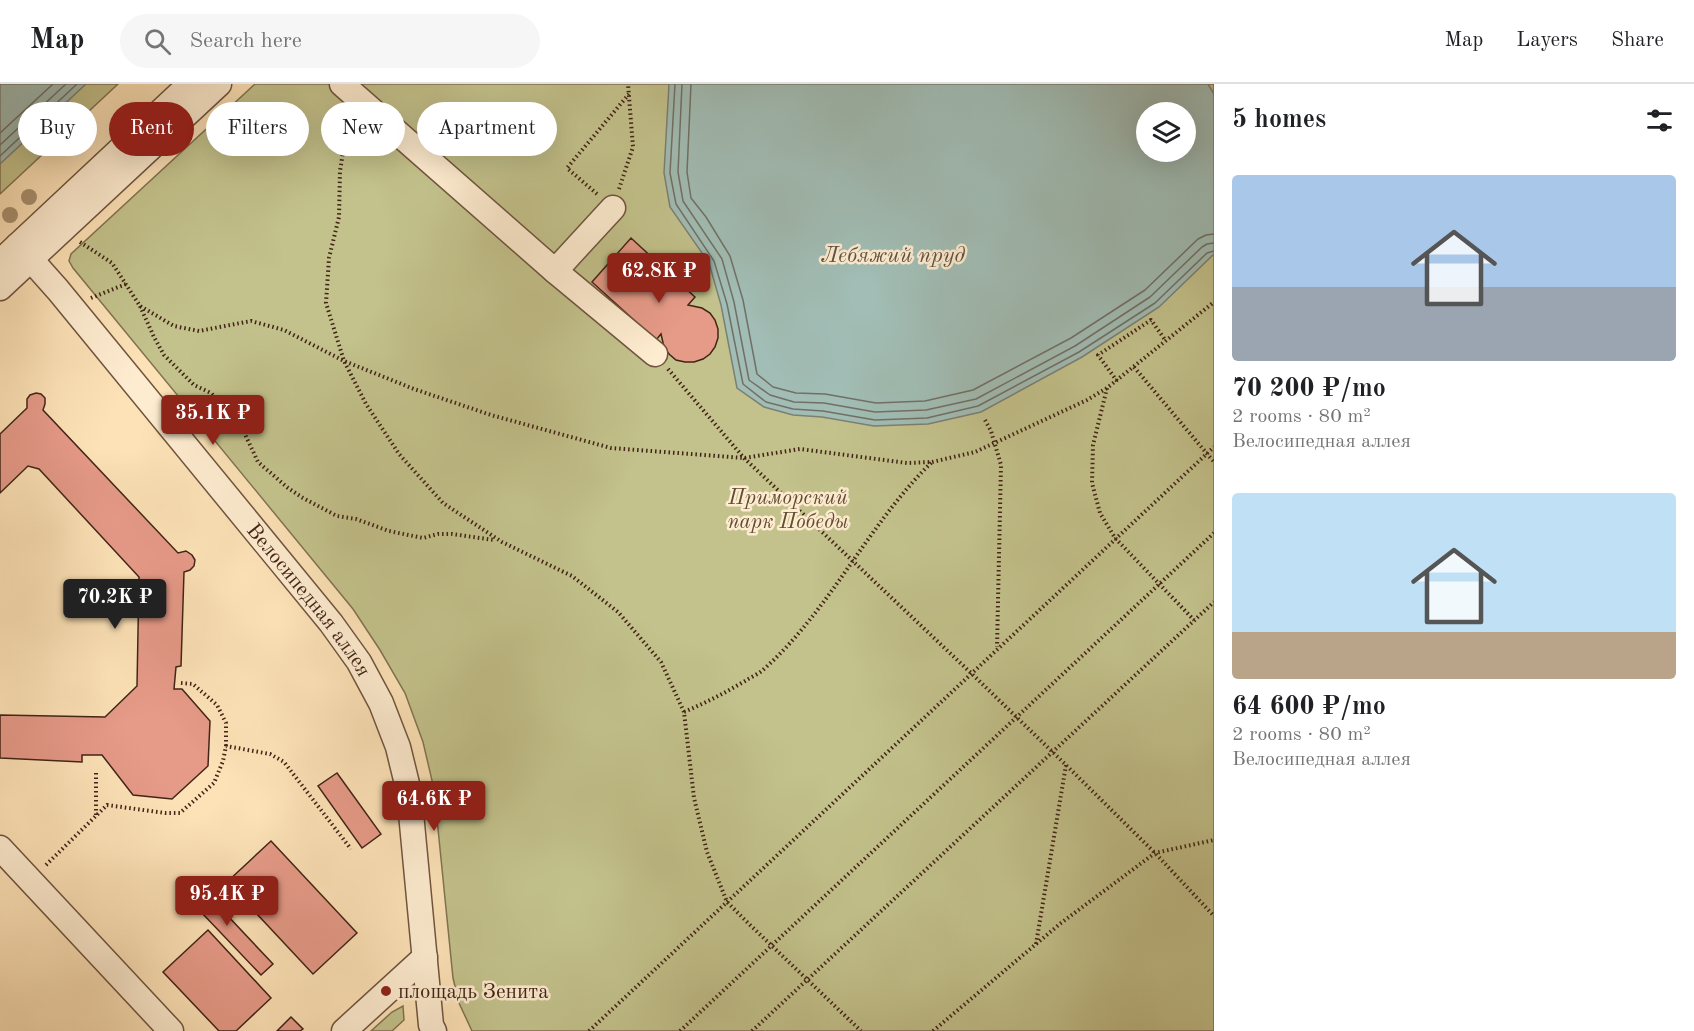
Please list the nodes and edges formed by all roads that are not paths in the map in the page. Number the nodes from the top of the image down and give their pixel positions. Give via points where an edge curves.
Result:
1 (190, 84) edge
2 (219, 84) edge
3 (342, 84) edge
4 (613, 208) road end
5 (24, 252) junction
6 (0, 262) edge
7 (555, 272) junction
8 (0, 288) edge
9 (655, 354) road end
10 (0, 848) edge
11 (425, 957) junction
12 (430, 1029) edge
13 (171, 1031) edge
14 (344, 1031) edge

1 - 5 street
2 - 5 street
3 - 7 street
4 - 7 street
5 - 6 street
5 - 8 street
5 - 11 street, Велосипедная аллея via 359,662 398,747 409,792
7 - 9 street
10 - 13 street
11 - 12 street, Велосипедная аллея
11 - 14 street

